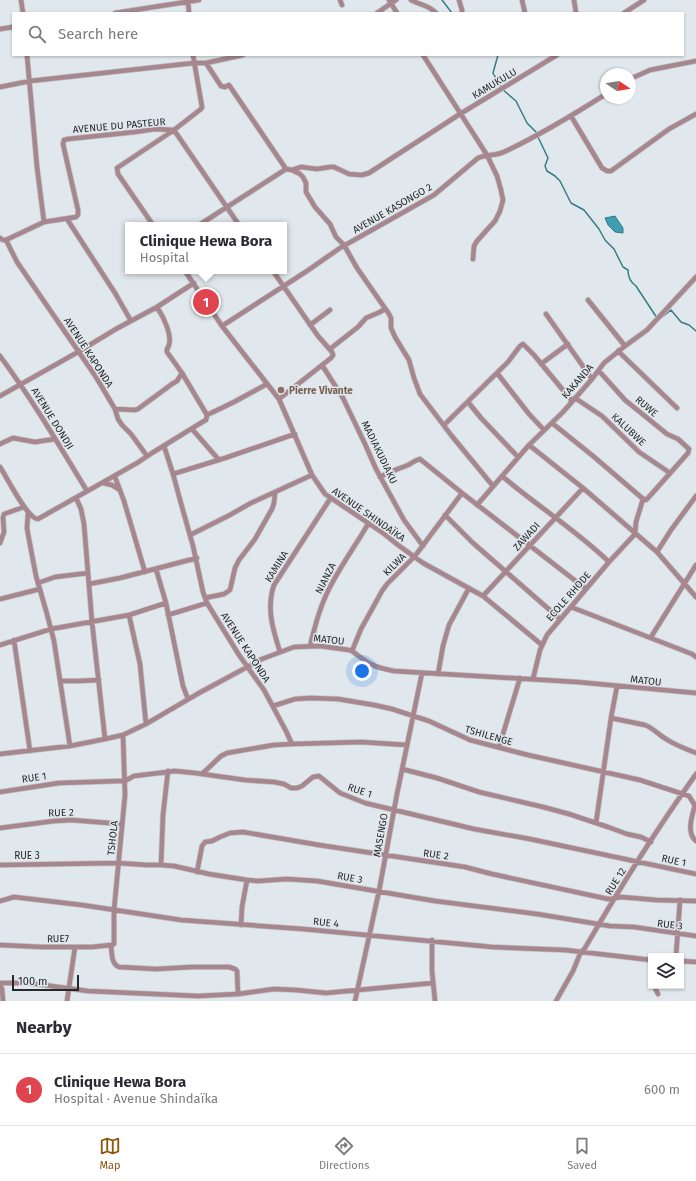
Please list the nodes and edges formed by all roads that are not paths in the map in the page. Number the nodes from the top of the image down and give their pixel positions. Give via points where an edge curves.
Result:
1 (21, 0) edge
2 (199, 0) edge
3 (340, 0) edge
4 (411, 0) edge
5 (459, 0) edge
6 (522, 0) edge
7 (574, 0) edge
8 (644, 0) edge
9 (188, 1) edge
10 (392, 1) edge
11 (342, 5) dead end
12 (23, 12) edge
13 (121, 12) edge
14 (189, 12) edge
15 (378, 12) edge
16 (397, 12) edge
17 (435, 12) edge
18 (462, 12) edge
19 (525, 12) edge
20 (576, 12) edge
21 (626, 12) edge
22 (12, 26) edge
23 (0, 29) edge
24 (27, 56) edge
25 (193, 56) edge
26 (238, 56) edge
27 (423, 56) edge
28 (555, 56) edge
29 (696, 61) edge
30 (194, 63) junction
31 (206, 63) junction
32 (636, 76) edge
33 (30, 82) junction
34 (0, 87) edge
35 (600, 98) edge
36 (460, 114) junction
37 (696, 114) edge
38 (571, 116) junction
39 (174, 130) junction
40 (487, 156) junction
41 (286, 169) junction
42 (292, 170) junction
43 (226, 207) junction
44 (67, 218) junction
45 (44, 222) junction
46 (151, 222) edge
47 (204, 222) edge
48 (237, 222) edge
49 (0, 238) edge
50 (6, 240) junction
51 (344, 245) junction
52 (473, 259) dead end
53 (187, 274) edge
54 (275, 274) edge
55 (696, 277) edge
56 (194, 283) junction
57 (283, 285) junction
58 (588, 300) dead end
59 (157, 307) junction
60 (385, 309) junction
61 (330, 310) dead end
62 (546, 314) dead end
63 (131, 321) junction
64 (310, 325) junction
65 (222, 326) junction
66 (568, 344) junction
67 (625, 346) junction
68 (330, 349) junction
69 (618, 351) junction
70 (78, 352) junction
71 (0, 356) edge
72 (541, 364) junction
73 (322, 365) junction
74 (599, 371) junction
75 (182, 373) junction
76 (497, 373) junction
77 (592, 379) junction
78 (20, 384) junction
79 (267, 384) junction
80 (0, 396) edge
81 (279, 399) junction
82 (574, 399) junction
83 (468, 402) junction
84 (677, 408) dead end
85 (115, 409) junction
86 (207, 415) junction
87 (552, 423) junction
88 (444, 425) junction
89 (192, 429) junction
90 (544, 430) junction
91 (295, 434) junction
92 (56, 439) junction
93 (0, 444) edge
94 (529, 445) junction
95 (164, 446) junction
96 (147, 456) junction
97 (518, 457) junction
98 (219, 460) junction
99 (0, 467) edge
100 (670, 473) junction
101 (174, 474) junction
102 (312, 475) junction
103 (115, 476) junction
104 (502, 476) junction
105 (380, 477) junction
106 (103, 483) junction
107 (493, 486) junction
108 (582, 488) junction
109 (87, 491) junction
110 (121, 491) junction
111 (275, 493) junction
112 (462, 493) junction
113 (696, 496) edge
114 (76, 498) junction
115 (330, 499) junction
116 (644, 499) junction
117 (477, 504) junction
118 (24, 507) junction
119 (28, 513) junction
120 (445, 515) junction
121 (555, 517) junction
122 (368, 524) junction
123 (635, 534) junction
124 (190, 535) junction
125 (0, 543) edge
126 (530, 545) junction
127 (423, 546) junction
128 (657, 552) junction
129 (415, 556) junction
130 (196, 558) junction
131 (609, 562) junction
132 (696, 565) edge
133 (156, 569) junction
134 (506, 571) junction
135 (145, 572) junction
136 (88, 573) junction
137 (38, 583) junction
138 (89, 584) junction
139 (684, 584) junction
140 (469, 588) junction
141 (586, 589) junction
142 (40, 590) junction
143 (483, 596) junction
144 (696, 597) edge
145 (0, 599) edge
146 (206, 601) junction
147 (166, 603) junction
148 (571, 607) junction
149 (129, 614) junction
150 (168, 615) junction
151 (560, 619) junction
152 (92, 622) junction
153 (51, 629) junction
154 (651, 637) junction
155 (14, 640) junction
156 (0, 645) edge
157 (542, 645) junction
158 (310, 646) junction
159 (352, 651) junction
160 (280, 652) junction
161 (696, 657) edge
162 (248, 667) junction
163 (422, 673) junction
164 (438, 674) junction
165 (520, 678) junction
166 (533, 679) junction
167 (99, 680) junction
168 (60, 681) junction
169 (617, 686) junction
170 (696, 693) edge
171 (188, 700) junction
172 (273, 706) junction
173 (414, 715) junction
174 (611, 718) junction
175 (146, 724) junction
176 (123, 734) junction
177 (105, 739) junction
178 (292, 744) junction
179 (407, 745) junction
180 (70, 746) junction
181 (499, 747) junction
182 (30, 751) junction
183 (696, 752) edge
184 (0, 754) edge
185 (402, 769) junction
186 (604, 771) junction
187 (168, 772) junction
188 (202, 774) junction
189 (696, 774) edge
190 (125, 780) junction
191 (0, 792) edge
192 (682, 793) junction
193 (695, 805) edge
194 (394, 809) junction
195 (596, 823) junction
196 (122, 824) junction
197 (0, 828) edge
198 (650, 842) junction
199 (696, 842) edge
200 (386, 855) junction
201 (638, 862) junction
202 (118, 863) junction
203 (0, 865) edge
204 (161, 865) junction
205 (197, 872) junction
206 (696, 874) edge
207 (246, 880) junction
208 (379, 891) junction
209 (615, 898) junction
210 (680, 900) junction
211 (0, 901) edge
212 (696, 901) edge
213 (114, 910) junction
214 (600, 924) junction
215 (241, 925) junction
216 (678, 934) junction
217 (370, 936) junction
218 (696, 936) edge
219 (432, 940) junction
220 (113, 944) junction
221 (0, 945) edge
222 (75, 947) junction
223 (581, 953) junction
224 (676, 953) edge
225 (648, 960) edge
226 (684, 961) edge
227 (696, 962) edge
228 (0, 983) edge
229 (433, 983) junction
230 (68, 989) junction
231 (656, 989) edge
232 (358, 990) junction
233 (238, 994) junction
234 (658, 994) dead end
235 (3, 1001) edge
236 (67, 1001) edge
237 (355, 1001) edge
238 (435, 1001) edge
239 (556, 1001) edge

1 - 12 street
2 - 9 street
3 - 11 street
4 - 17 street
5 - 18 street
6 - 19 street
7 - 20 street
8 - 21 street
9 - 13 street
9 - 14 street
10 - 15 street
10 - 16 street
22 - 23 street
24 - 33 street
25 - 30 street
26 - 31 street
27 - 36 street
28 - 36 street, KAMUKULU
29 - 32 street via 650,70
30 - 31 street
30 - 33 street
30 - 39 street via 201,108
31 - 41 street via 221,86 229,86
33 - 34 street
33 - 45 street
35 - 38 street, AVENUE KASONGO 2
36 - 40 street
36 - 42 street, KAMUKULU via 365,175 349,174 332,167 301,167
37 - 38 street via 675,125 613,170 607,171 602,168
38 - 40 street, AVENUE KASONGO 2 via 503,153
39 - 43 street, AVENUE DU PASTEUR
39 - 44 street, AVENUE DU PASTEUR via 154,129 64,140 78,214 76,217
39 - 46 street via 116,170
40 - 51 street, AVENUE KASONGO 2 via 476,159 434,196
40 - 52 street via 499,183 502,207 495,221 475,244
41 - 42 street, KAMUKULU
41 - 43 street
42 - 51 street via 303,177 306,192 315,207
43 - 47 street
43 - 48 street, AVENUE DU PASTEUR
44 - 45 street
44 - 63 street
45 - 50 street
49 - 50 street
50 - 70 street, AVENUE KAPONDA via 17,262
51 - 57 street, AVENUE KASONGO 2
51 - 60 street
53 - 56 street, AVENUE SHINDAÏKA
54 - 57 street
55 - 67 street, KAKANDA via 647,330
56 - 59 street
56 - 65 street, AVENUE SHINDAÏKA
57 - 64 street
57 - 65 street, AVENUE KASONGO 2
58 - 67 street
59 - 63 street
59 - 75 street via 168,332 167,352
60 - 68 street via 366,318
60 - 88 street via 390,316 395,337 409,360 420,394
61 - 64 street
62 - 66 street
63 - 70 street
64 - 68 street
65 - 79 street, AVENUE SHINDAÏKA
66 - 72 street
66 - 77 street
67 - 69 street, KAKANDA
68 - 73 street via 333,356
69 - 74 street, KAKANDA
69 - 84 street
70 - 78 street
70 - 85 street, AVENUE KAPONDA
71 - 78 street, AVENUE DONDJI
72 - 76 street, KALUBWE via 523,344
72 - 82 street, KALUBWE
73 - 81 street
73 - 105 street, MADIAKUDIAKU via 343,398
74 - 77 street, KAKANDA
74 - 100 street, RUWE via 625,400 689,449
75 - 85 street via 177,381 138,409
75 - 86 street
76 - 83 street
76 - 90 street
77 - 82 street, KAKANDA
78 - 80 street
78 - 92 street, AVENUE DONDJI
79 - 81 street, AVENUE SHINDAÏKA
79 - 86 street
81 - 91 street, AVENUE SHINDAÏKA
82 - 87 street, KAKANDA
82 - 100 street, KALUBWE via 602,416 639,452
83 - 88 street
83 - 97 street
85 - 96 street, AVENUE KAPONDA via 122,425
86 - 89 street via 206,420
87 - 90 street, KAKANDA
87 - 116 street
88 - 107 street
89 - 95 street
89 - 98 street
90 - 94 street, KAKANDA
91 - 98 street
91 - 102 street, AVENUE SHINDAÏKA
92 - 93 street via 35,442 13,438
92 - 109 street, AVENUE DONDJI
94 - 97 street, KAKANDA
94 - 108 street
95 - 96 street
95 - 101 street, AVENUE KAPONDA
96 - 103 street
97 - 104 street, KAKANDA
98 - 101 street
99 - 118 street
100 - 116 street via 648,498
101 - 124 street, AVENUE KAPONDA
102 - 111 street
102 - 115 street, AVENUE SHINDAÏKA via 322,492
103 - 106 street
103 - 110 street
104 - 107 street, KAKANDA
104 - 121 street
105 - 112 street via 420,459
105 - 127 street, MADIAKUDIAKU via 404,520
106 - 109 street
106 - 110 street
107 - 117 street, KAKANDA
108 - 121 street, ZAWADI
108 - 123 street
109 - 114 street
110 - 135 street
111 - 124 street
111 - 146 street via 272,509 235,568 230,590
112 - 117 street
112 - 120 street, KILWA
113 - 128 street
114 - 119 street via 38,519 32,518
114 - 136 street via 84,524
115 - 122 street, AVENUE SHINDAÏKA
115 - 160 street, KAMINA via 271,592 270,613
116 - 123 street via 636,522
117 - 126 street
118 - 119 street
118 - 125 street via 4,514 4,532
119 - 137 street via 27,528
120 - 127 street, KILWA
120 - 134 street
121 - 126 street, ZAWADI
121 - 131 street
122 - 129 street, AVENUE SHINDAÏKA
122 - 158 street, NIANZA via 329,588
123 - 128 street
123 - 131 street, ECOLE RHODE
124 - 130 street, AVENUE KAPONDA
126 - 134 street, ZAWADI
126 - 141 street
127 - 129 street, KILWA
128 - 139 street
129 - 140 street, AVENUE SHINDAÏKA
129 - 159 street, KILWA via 382,591
130 - 133 street
130 - 146 street, AVENUE KAPONDA
131 - 141 street, ECOLE RHODE
132 - 139 street
133 - 135 street
133 - 147 street
134 - 143 street, ZAWADI
134 - 151 street
135 - 138 street
136 - 137 street via 55,577
136 - 138 street
137 - 142 street
138 - 152 street
139 - 144 street
139 - 154 street
140 - 143 street, AVENUE SHINDAÏKA
140 - 164 street via 449,625
141 - 148 street, ECOLE RHODE
142 - 145 street
142 - 153 street
143 - 157 street, AVENUE SHINDAÏKA
146 - 150 street
146 - 162 street, AVENUE KAPONDA
147 - 149 street
147 - 150 street
148 - 151 street, ECOLE RHODE
148 - 154 street
149 - 152 street
149 - 175 street via 140,664
150 - 171 street
151 - 157 street, ECOLE RHODE
152 - 153 street
152 - 167 street
153 - 155 street
153 - 168 street
154 - 161 street
155 - 156 street
155 - 182 street
157 - 166 street, ECOLE RHODE
158 - 159 street, MATOU
158 - 160 street, MATOU via 294,647
159 - 163 street, MATOU via 376,667
160 - 162 street, MATOU
162 - 171 street, MATOU
162 - 172 street, AVENUE KAPONDA
163 - 164 street, MATOU
163 - 173 street, MASENGO
164 - 165 street, MATOU
165 - 166 street, MATOU
165 - 181 street
166 - 169 street, MATOU
167 - 168 street
167 - 177 street
168 - 180 street
169 - 170 street, MATOU
169 - 174 street
171 - 175 street, MATOU
172 - 173 street, TSHILENGE via 295,699 322,698 374,705
172 - 178 street, AVENUE KAPONDA
173 - 179 street, MASENGO
173 - 181 street, TSHILENGE via 463,737
174 - 183 street via 645,725 666,739
174 - 186 street
175 - 176 street, MATOU
176 - 177 street, MATOU
176 - 190 street, TSHOLA
177 - 180 street, MATOU
178 - 179 street via 361,742
178 - 188 street via 227,753
179 - 185 street, MASENGO
180 - 182 street, MATOU
181 - 186 street, TSHILENGE
182 - 184 street, MATOU
185 - 194 street, MASENGO
185 - 195 street
186 - 192 street, TSHILENGE
186 - 195 street
187 - 188 street, RUE 1
187 - 190 street, RUE 1 via 134,776
187 - 204 street
188 - 194 street, RUE 1 via 274,782 294,788 300,788 313,777 319,776 344,795 365,803
189 - 192 street, RUE 12
190 - 191 street, RUE 1 via 59,783
190 - 196 street, TSHOLA
192 - 193 street, TSHILENGE via 689,796
192 - 198 street, RUE 12
193 - 199 street via 690,829
194 - 200 street, MASENGO
194 - 201 street, RUE 1 via 474,829 530,838
195 - 198 street
196 - 197 street, RUE 2 via 71,820
196 - 202 street, TSHOLA
198 - 201 street, RUE 12
200 - 205 street, RUE 2 via 243,832 230,833 205,842
200 - 208 street, MASENGO
200 - 209 street, RUE 2 via 465,867 540,885 608,899
201 - 206 street, RUE 1
201 - 209 street, RUE 12
202 - 203 street, RUE 3
202 - 204 street, RUE 3
202 - 213 street, TSHOLA
204 - 205 street, RUE 3
205 - 207 street, RUE 3
207 - 208 street, RUE 3 via 317,881
207 - 215 street
208 - 214 street, RUE 3
208 - 217 street, MASENGO
209 - 210 street, RUE 2
209 - 214 street, RUE 12
210 - 212 street, RUE 2
210 - 216 street
211 - 213 street, RUE 4 via 14,897
213 - 215 street, RUE 4 via 181,920
213 - 220 street, TSHOLA
214 - 216 street, RUE 3
214 - 223 street, RUE 12
215 - 217 street, RUE 4
216 - 218 street, RUE 3
216 - 224 street
217 - 219 street, RUE 4
217 - 232 street, MASENGO
219 - 223 street, RUE 4
219 - 229 street
220 - 222 street, RUE7
220 - 233 street, TSHOLA via 113,962 119,967 232,968 237,971
221 - 222 street, RUE7
222 - 230 street
223 - 225 street, RUE 4
223 - 239 street, RUE 12
226 - 227 street
228 - 230 street via 29,983
228 - 235 street
229 - 232 street
229 - 238 street
230 - 233 street via 192,996
230 - 236 street
231 - 234 street
232 - 233 street via 321,993 274,989
232 - 237 street, MASENGO

